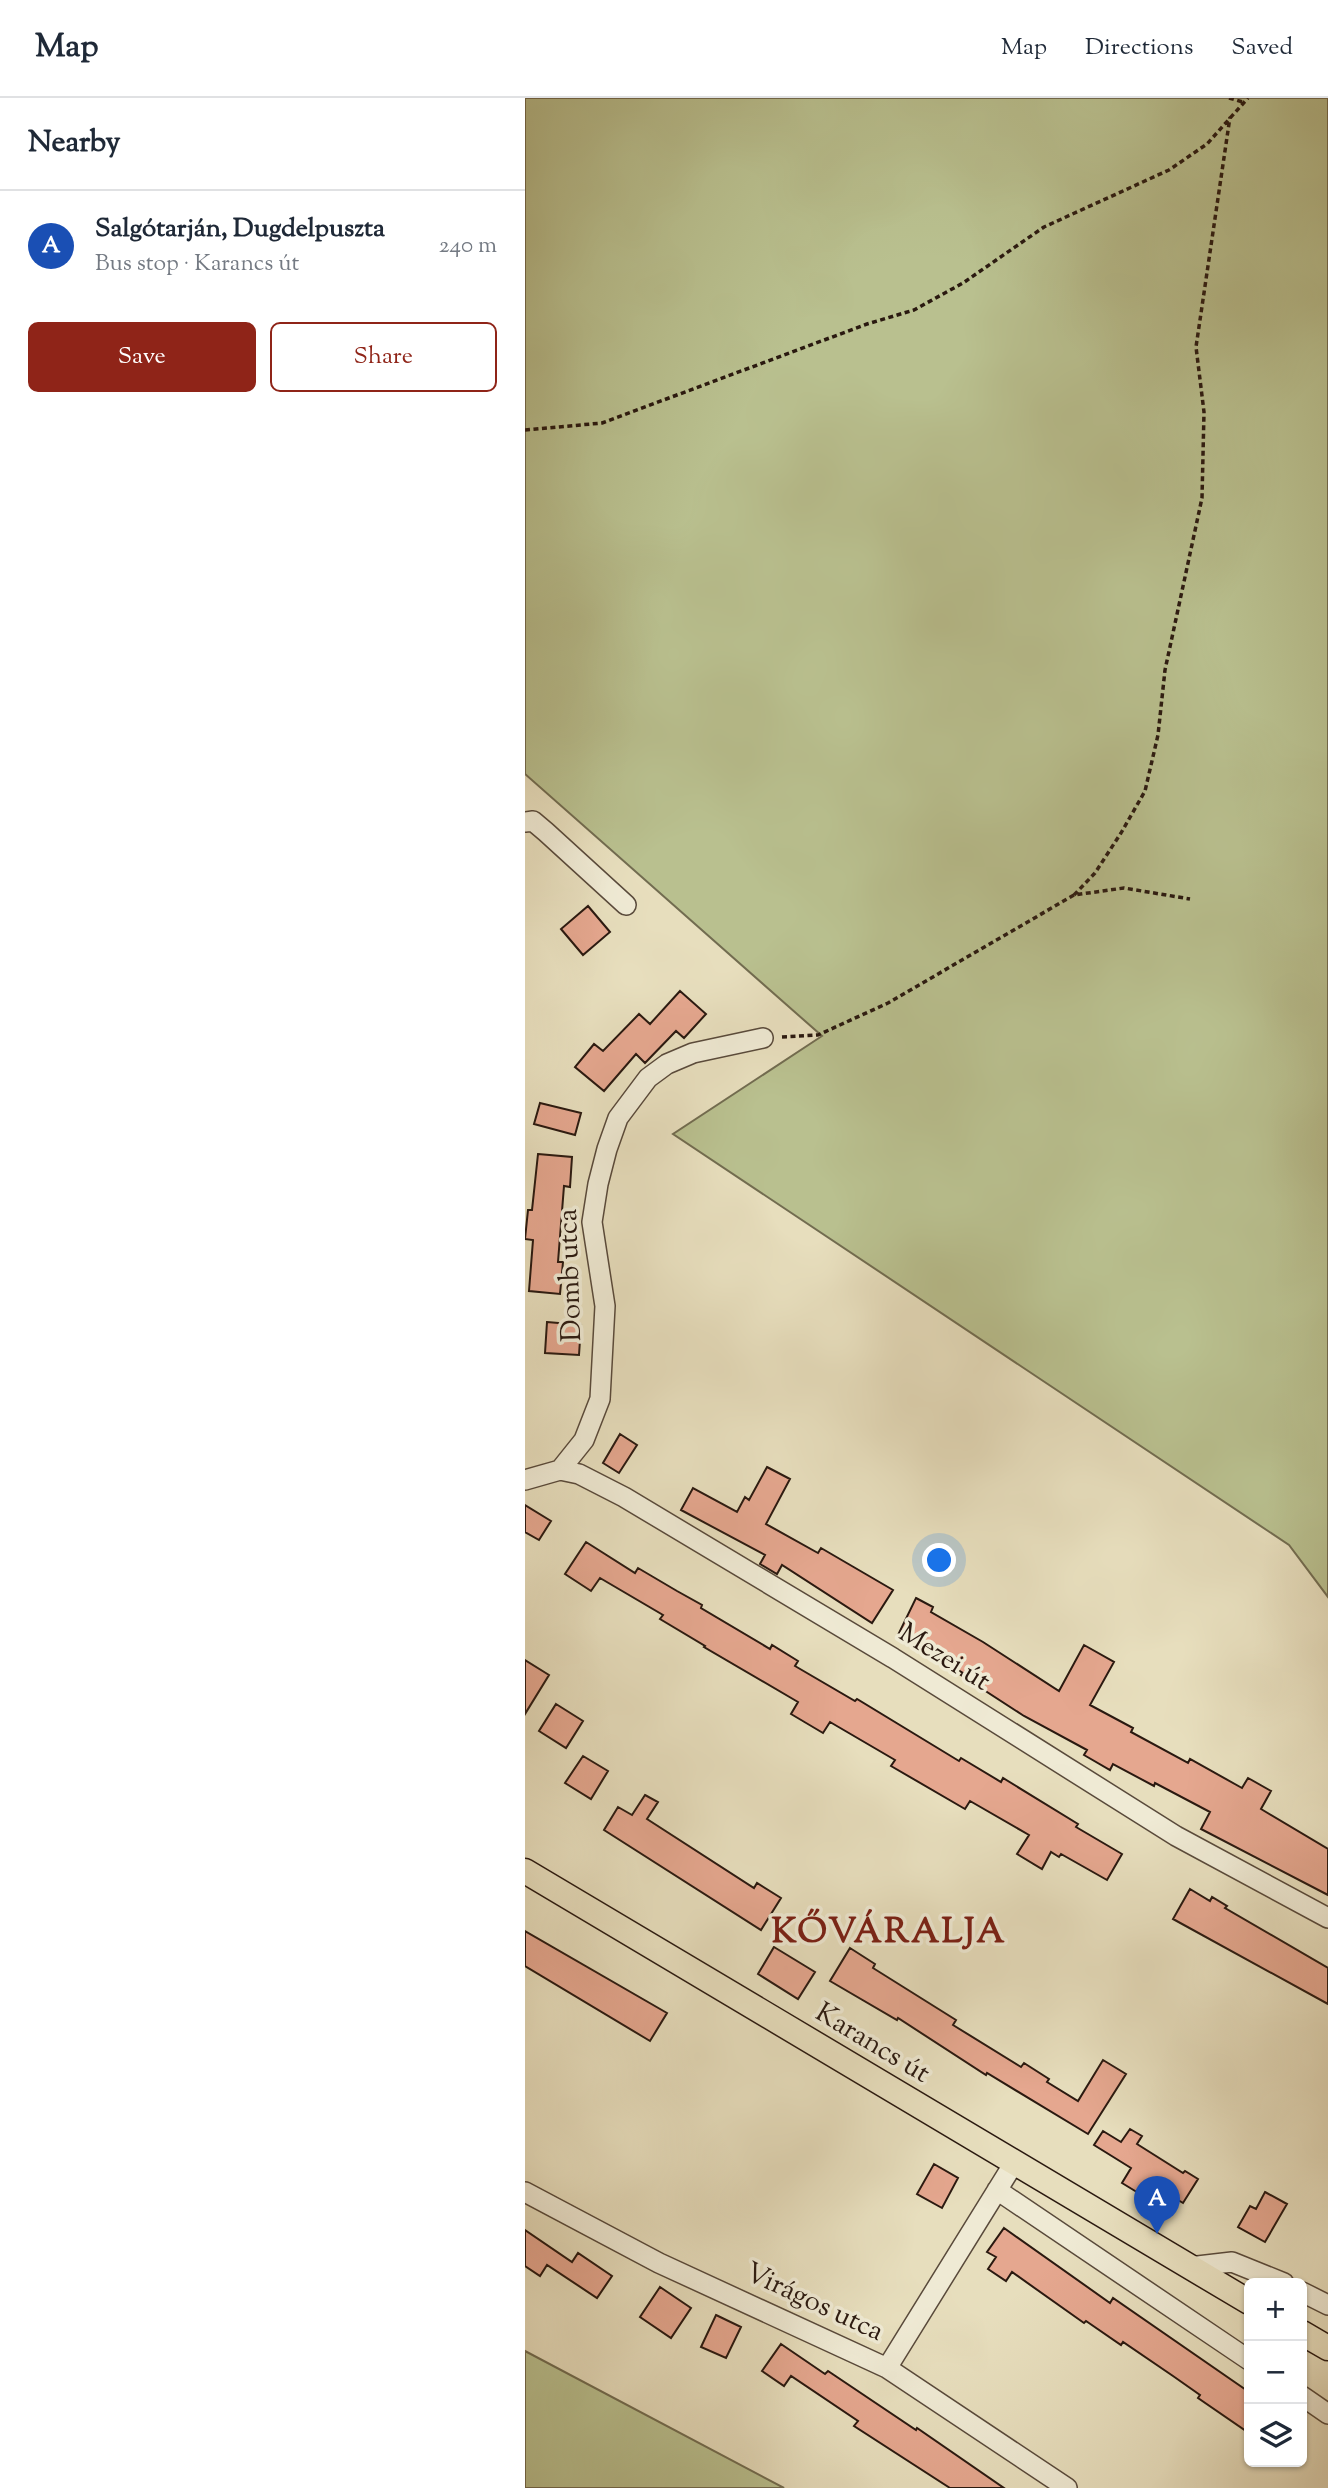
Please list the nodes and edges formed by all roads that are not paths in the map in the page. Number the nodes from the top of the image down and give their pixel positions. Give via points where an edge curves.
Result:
1 (525, 822) edge
2 (626, 905) dead end
3 (763, 1038) road end
4 (560, 1469) junction
5 (525, 1480) edge
6 (525, 1871) edge
7 (1328, 1918) edge
8 (1014, 2163) junction
9 (997, 2190) junction
10 (525, 2192) edge
11 (1189, 2267) junction
12 (1272, 2278) edge
13 (1307, 2294) edge
14 (1244, 2299) edge
15 (1328, 2305) edge
16 (1307, 2336) edge
17 (1328, 2348) edge
18 (1244, 2357) edge
19 (887, 2368) junction
20 (1307, 2399) edge
21 (1328, 2414) edge
22 (1067, 2488) edge

1 - 2 street via 533,821 547,832
3 - 4 street, Domb utca via 693,1053 667,1064 648,1078 618,1118 592,1222 605,1306 600,1399 584,1440
4 - 5 street
4 - 7 street, Mezei út via 624,1497 893,1658 1176,1836
6 - 8 main road, Karancs út
8 - 9 street
8 - 11 main road, Karancs út
9 - 18 street
9 - 19 street
10 - 19 street, Virágos utca via 659,2263
11 - 12 street via 1232,2262
11 - 14 main road, Karancs út
13 - 15 street
16 - 17 main road
19 - 22 street, Virágos utca
20 - 21 street

